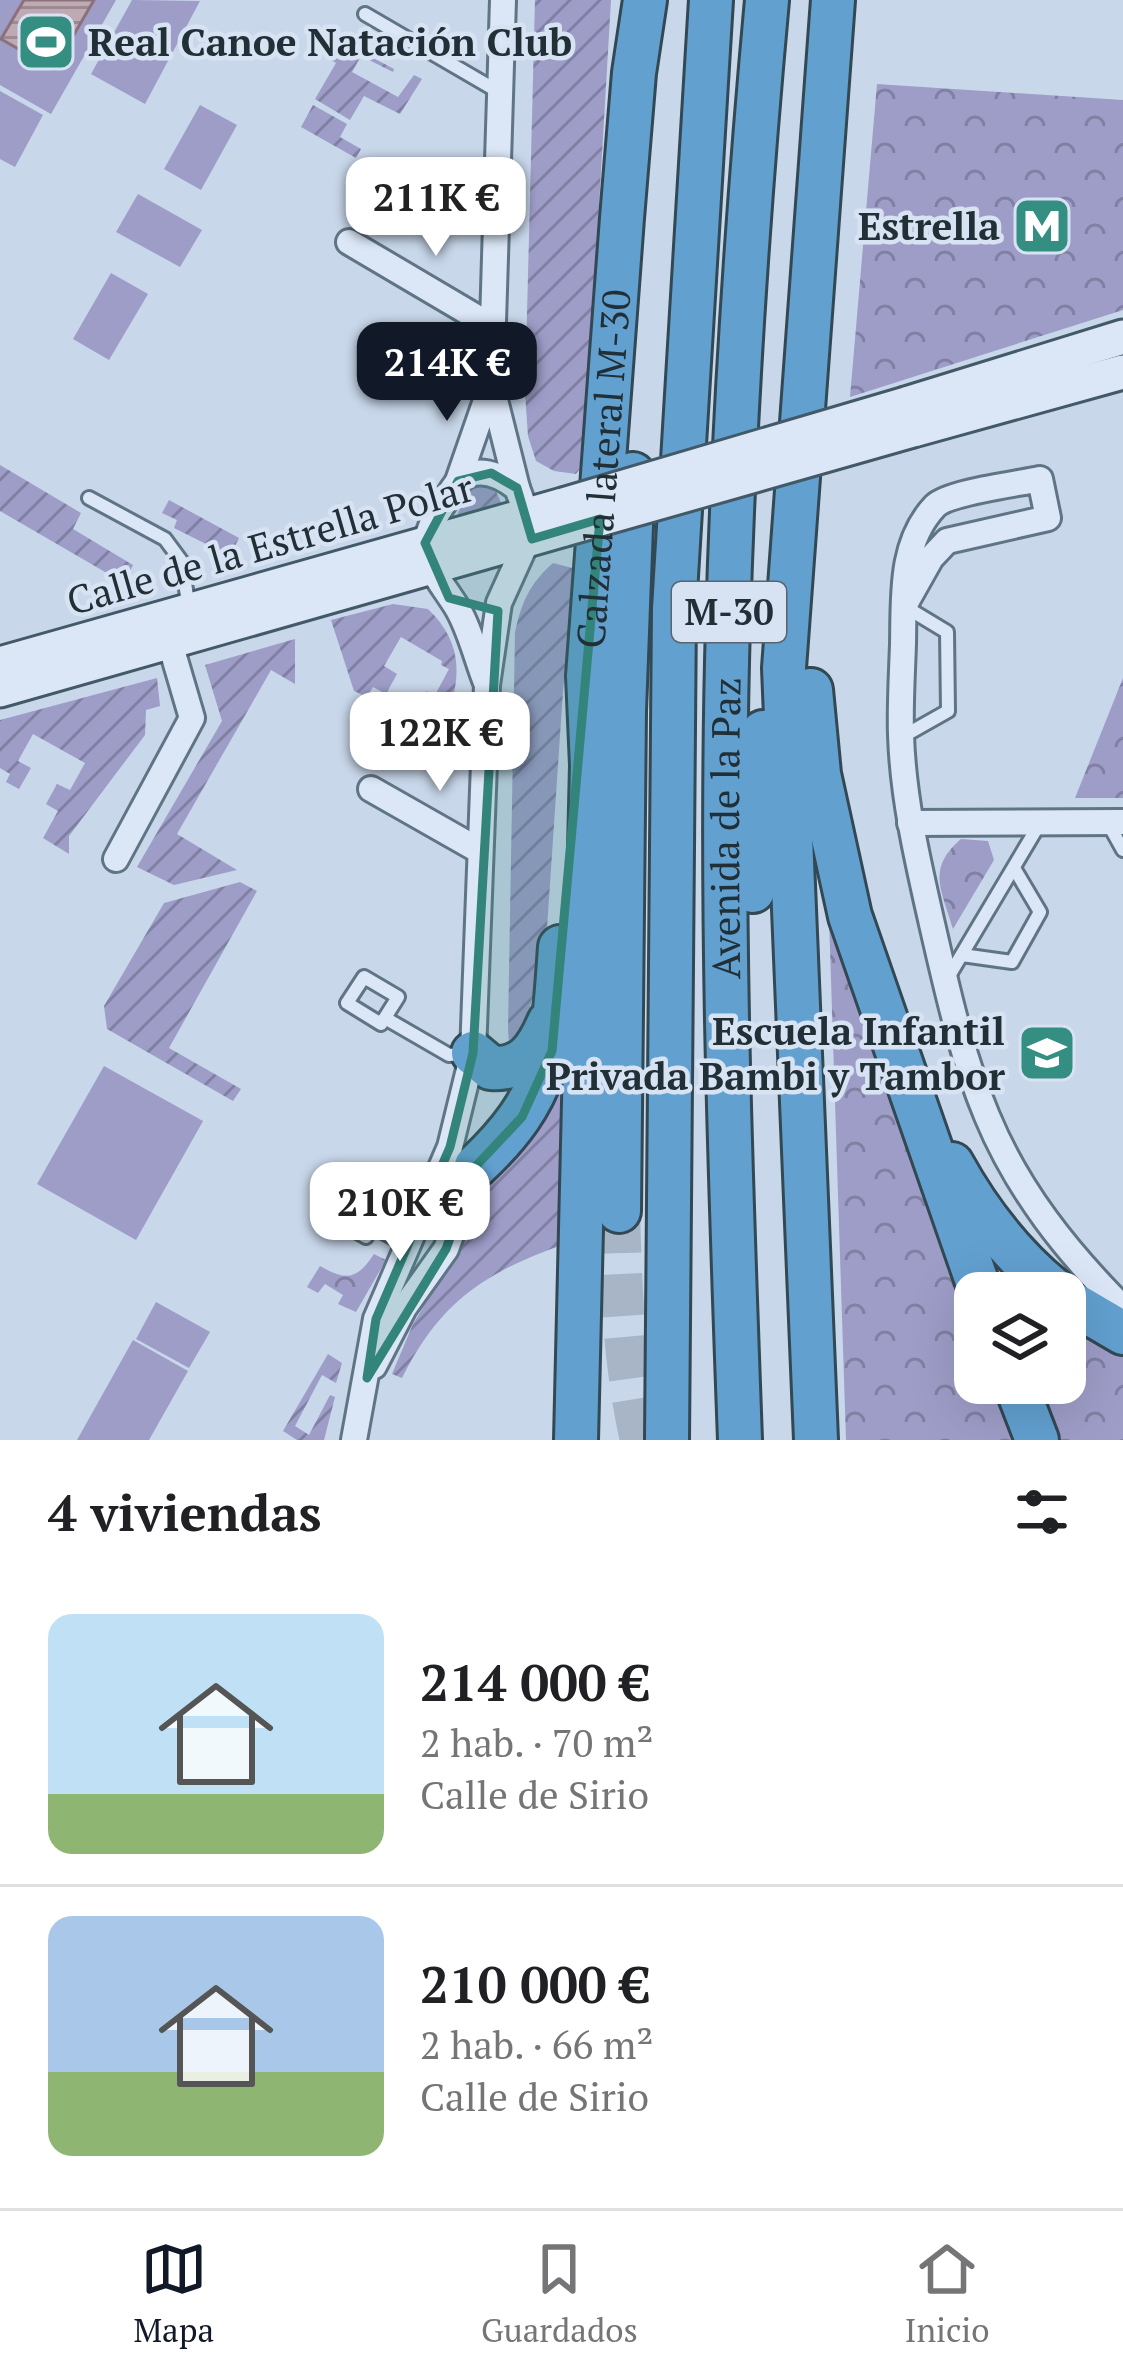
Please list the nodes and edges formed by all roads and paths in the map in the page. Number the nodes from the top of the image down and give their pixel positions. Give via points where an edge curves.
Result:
1 (503, 0) edge
2 (646, 0) edge
3 (658, 0) edge
4 (711, 0) edge
5 (767, 0) edge
6 (833, 0) edge
7 (365, 14) dead end
8 (500, 93) junction
9 (349, 242) dead end
10 (493, 327) junction
11 (1123, 337) edge
12 (1123, 372) edge
13 (491, 386) junction
14 (910, 417) junction
15 (458, 481) junction
16 (88, 498) dead end
17 (793, 508) junction
18 (524, 514) junction
19 (428, 556) junction
20 (500, 603) junction
21 (904, 605) junction
22 (457, 608) junction
23 (189, 611) junction
24 (170, 643) junction
25 (0, 664) edge
26 (588, 676) junction
27 (488, 685) junction
28 (0, 690) edge
29 (901, 737) junction
30 (371, 789) dead end
31 (1041, 822) junction
32 (1115, 822) edge
33 (910, 824) junction
34 (1123, 850) edge
35 (479, 851) junction
36 (116, 859) dead end
37 (1014, 868) junction
38 (962, 955) junction
39 (946, 982) junction
40 (556, 1004) junction
41 (385, 1018) dead end
42 (472, 1053) junction
43 (910, 1090) junction
44 (476, 1166) joint
45 (619, 1211) tunnel mouth
46 (372, 1226) dead end
47 (732, 1226) junction
48 (406, 1245) junction
49 (974, 1272) edge
50 (1036, 1272) edge
51 (1123, 1308) edge
52 (1086, 1311) edge
53 (1123, 1333) edge
54 (367, 1378) junction
55 (1023, 1404) edge
56 (354, 1440) edge
57 (576, 1440) edge
58 (668, 1440) edge
59 (740, 1440) edge
60 (816, 1440) edge
61 (1037, 1440) edge

1 - 8 street
2 - 26 highway, Calzada lateral M-30
3 - 45 highway via 628,578
4 - 58 highway, Avenida de la Paz / M-30 via 674,609
5 - 47 highway, Avenida de la Paz / M-30 via 728,624
6 - 17 highway, M-30
7 - 8 lane
8 - 10 street
9 - 10 street
10 - 13 street
11 - 14 main road
12 - 14 main road
13 - 15 street
13 - 18 street
14 - 18 main road, Calle de la Estrella Polar, bridge via 564,517
15 - 18 street via 491,473
15 - 19 street via 429,527
16 - 23 lane via 164,539 182,562
17 - 43 highway via 819,774 850,916
17 - 47 highway via 772,595 752,904 752,1146
17 - 60 highway, M-30 via 784,668
18 - 19 main road, Calle de la Estrella Polar
18 - 20 street
19 - 22 street
19 - 23 main road, Calle de la Estrella Polar
19 - 24 main road, Calle de la Estrella Polar
20 - 22 street
20 - 27 street
21 - 21 street via 947,541 1048,518 1040,479 939,501 909,548
21 - 29 street
21 - 29 lane via 946,632 948,711
22 - 27 street
23 - 25 main road, Calle de la Estrella Polar
24 - 28 main road, Calle de la Estrella Polar
24 - 36 street, Calle de la Estrella Polar via 192,718
26 - 40 highway via 572,770
26 - 57 highway, Calzada lateral M-30
27 - 35 street
29 - 33 street
30 - 35 street
31 - 32 street
31 - 33 street
31 - 37 lane
32 - 34 lane
33 - 39 street
35 - 42 street
37 - 38 lane
37 - 38 lane via 1040,912 1012,962
38 - 39 lane
39 - 51 street via 988,1120 1035,1206
40 - 42 highway via 540,1044 518,1065 491,1068
40 - 44 highway via 552,1051 533,1099
41 - 42 lane via 449,1055
42 - 48 street via 450,1147
43 - 49 highway
43 - 50 highway via 972,1200
44 - 54 street via 446,1250
46 - 48 lane
47 - 59 highway, Avenida de la Paz / M-30
48 - 54 street via 376,1319
52 - 53 highway
54 - 56 street
55 - 61 highway

